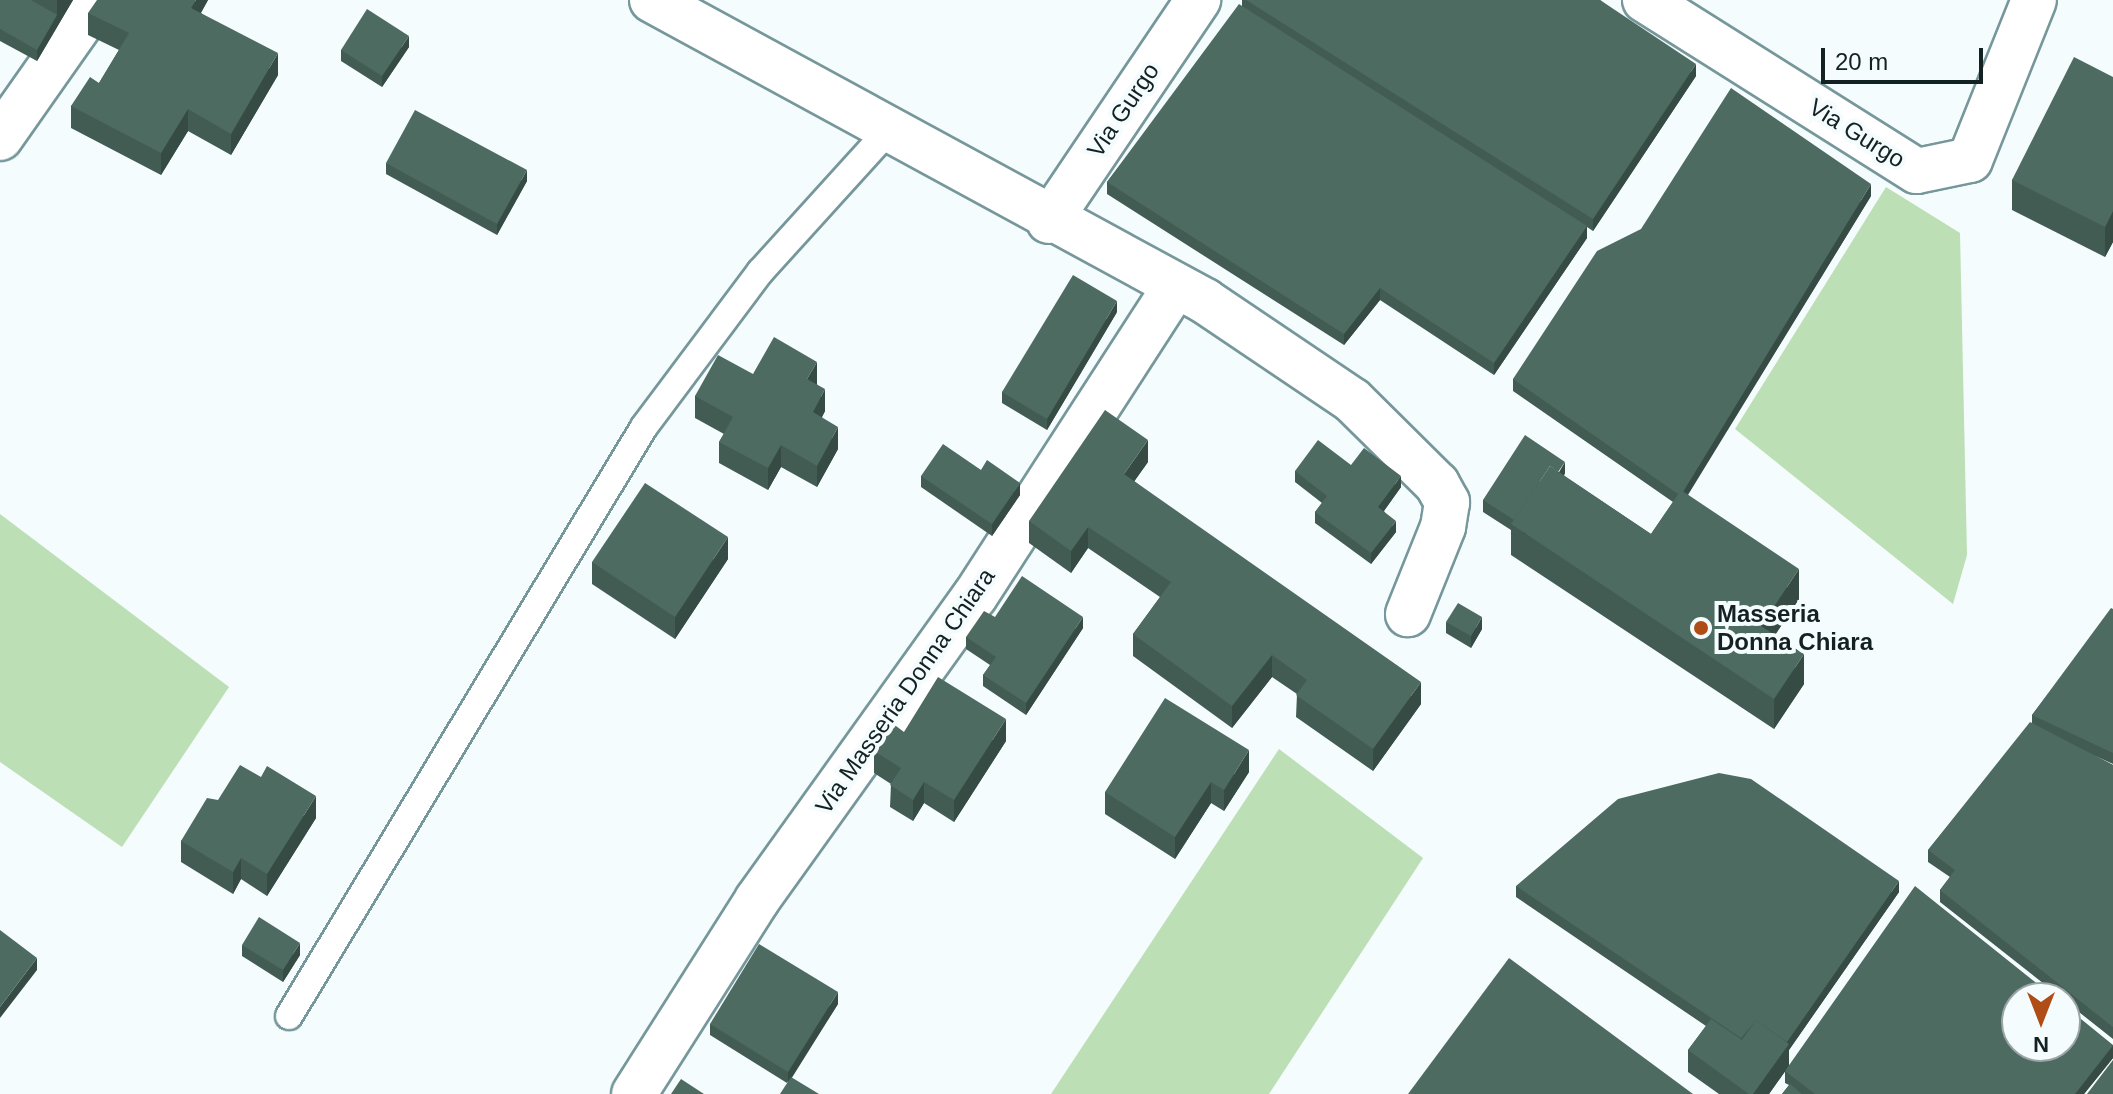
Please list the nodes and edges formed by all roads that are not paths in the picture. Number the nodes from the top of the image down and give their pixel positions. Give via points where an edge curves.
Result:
1 (97, 0) edge
2 (652, 0) edge
3 (1198, 0) edge
4 (1645, 0) edge
5 (2034, 0) edge
6 (888, 131) junction
7 (0, 138) edge
8 (1049, 221) junction
9 (1175, 287) junction
10 (1408, 614) dead end
11 (289, 1016) dead end
12 (634, 1094) edge

1 - 7 street
2 - 6 street
3 - 8 street, Via Gurgo
4 - 5 street, Via Gurgo via 1917,171 1970,160
6 - 8 street
6 - 11 lane via 760,272 644,427
8 - 9 street
9 - 10 street via 1275,345 1352,400 1437,484 1447,502 1443,527
9 - 12 street, Via Masseria Donna Chiara via 975,596 757,900

